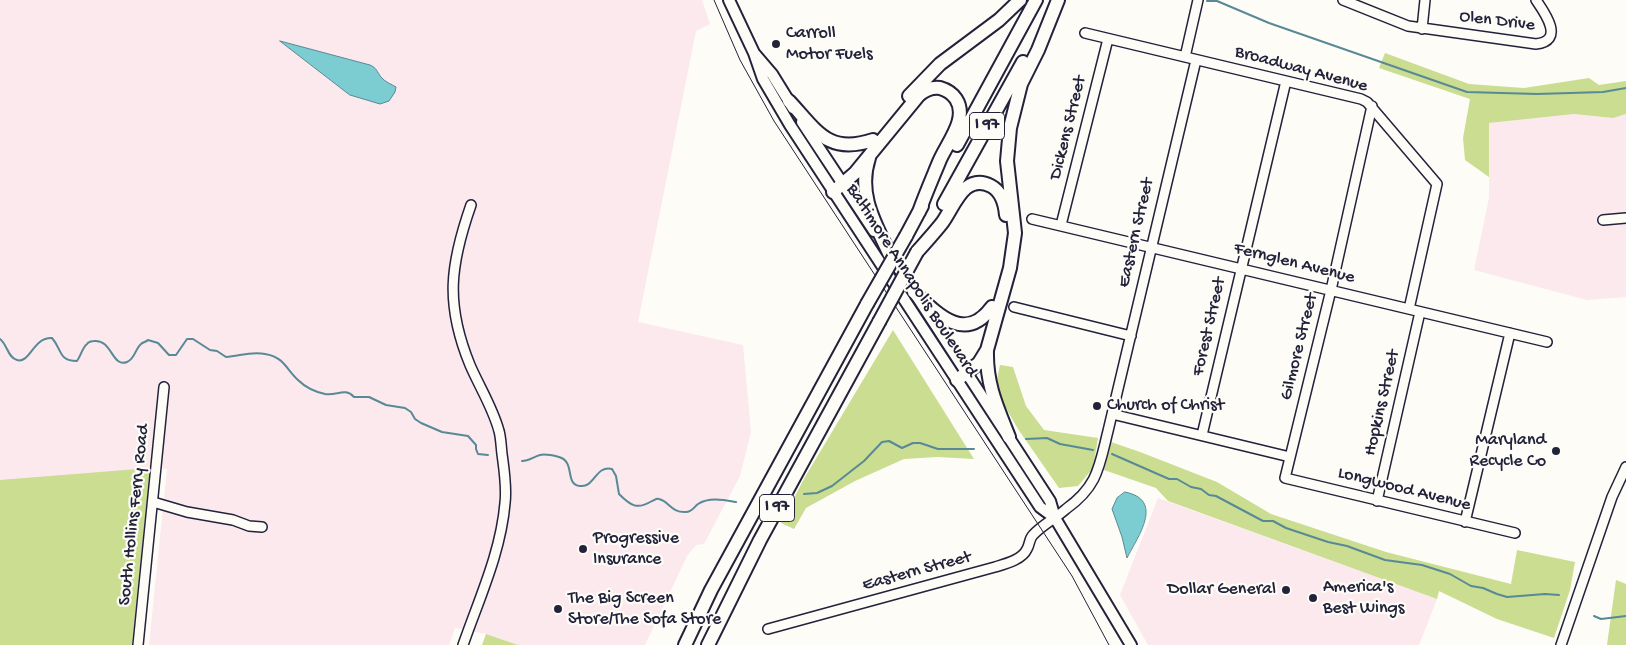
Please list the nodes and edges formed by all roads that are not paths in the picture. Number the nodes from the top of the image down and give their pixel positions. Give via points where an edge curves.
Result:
1 (729, 0) edge
2 (1020, 0) edge
3 (1036, 0) edge
4 (1058, 0) edge
5 (1198, 0) edge
6 (1343, 0) edge
7 (1425, 0) edge
8 (1536, 0) edge
9 (1422, 29) junction
10 (1085, 33) dead end
11 (1108, 39) junction
12 (754, 53) junction
13 (1185, 57) junction
14 (1196, 60) junction
15 (1286, 81) junction
16 (789, 102) junction
17 (1372, 106) junction
18 (873, 140) junction
19 (871, 154) junction
20 (837, 186) junction
21 (470, 206) dead end
22 (919, 212) junction
23 (1626, 218) edge
24 (1032, 219) dead end
25 (1603, 220) dead end
26 (1061, 225) junction
27 (1150, 247) junction
28 (917, 252) junction
29 (890, 255) junction
30 (1241, 268) junction
31 (1331, 290) junction
32 (914, 292) junction
33 (992, 307) junction
34 (1014, 307) dead end
35 (1409, 309) junction
36 (1420, 312) junction
37 (1510, 333) junction
38 (1131, 336) junction
39 (1547, 342) dead end
40 (987, 350) junction
41 (960, 374) junction
42 (164, 387) dead end
43 (1112, 414) junction
44 (1202, 435) junction
45 (1010, 437) junction
46 (1290, 457) junction
47 (1626, 467) edge
48 (1285, 478) joint
49 (1377, 501) junction
50 (153, 502) junction
51 (1055, 518) junction
52 (1464, 522) junction
53 (262, 527) dead end
54 (1515, 533) dead end
55 (711, 590) junction
56 (768, 629) dead end
57 (138, 645) edge
58 (463, 645) edge
59 (676, 645) edge
60 (684, 645) edge
61 (708, 645) edge
62 (1131, 645) edge
63 (1561, 645) edge

1 - 12 main road, Baltimore Annapolis Boulevard
2 - 18 highway via 932,71
3 - 22 highway, I 97
4 - 28 highway, I 97
4 - 40 highway via 1021,84 1011,119 1008,161 1014,247
5 - 13 street
6 - 9 street, Olen Drive
7 - 9 street
8 - 9 street, Olen Drive via 1551,28 1550,36 1540,44
10 - 11 street, Broadway Avenue
11 - 13 street, Broadway Avenue
11 - 26 street, Dickens Street
12 - 16 main road, Baltimore Annapolis Boulevard
12 - 20 main road, Baltimore Annapolis Boulevard via 771,94
13 - 14 street, Broadway Avenue
14 - 15 street, Broadway Avenue
14 - 27 street, Eastern Street
15 - 17 street, Broadway Avenue via 1361,98
15 - 30 street, Forest Street
16 - 18 highway via 832,142 852,146
16 - 20 main road, Baltimore Annapolis Boulevard
17 - 31 street, Gilmore Street
17 - 35 street, Broadway Avenue via 1437,184
18 - 20 highway
19 - 20 highway via 855,173
19 - 22 highway via 925,91 941,89 953,95 959,106 959,119
19 - 29 highway via 865,175 865,194
20 - 29 main road, Baltimore Annapolis Boulevard
20 - 41 main road, Baltimore Annapolis Boulevard
21 - 58 street via 454,261 454,315 470,364 499,430 505,502 500,538
22 - 55 highway, I 97, bridge
23 - 25 street
24 - 26 street, Fernglen Avenue
26 - 27 street, Fernglen Avenue
27 - 30 street, Fernglen Avenue
27 - 38 street, Eastern Street
28 - 33 highway via 963,190 977,183 994,188 1004,202 1008,234 1006,255
28 - 61 highway, I 97, bridge via 760,540
29 - 32 main road, Baltimore Annapolis Boulevard
30 - 31 street, Fernglen Avenue
30 - 44 street, Forest Street
31 - 35 street, Fernglen Avenue
31 - 46 street, Gilmore Street
32 - 33 highway via 941,317 956,323 967,324 976,320
32 - 41 main road, Baltimore Annapolis Boulevard
33 - 41 highway via 981,346
34 - 38 street
35 - 36 street, Fernglen Avenue
36 - 37 street, Fernglen Avenue
36 - 49 street, Hopkins Street
37 - 39 street, Fernglen Avenue
37 - 52 street
38 - 43 street, Eastern Street
40 - 41 highway via 979,363
40 - 45 highway via 990,389
41 - 45 main road, Baltimore Annapolis Boulevard
41 - 51 main road, Baltimore Annapolis Boulevard via 1040,507
42 - 50 street, South Hollins Ferry Road
43 - 44 street
43 - 51 street, Eastern Street via 1094,480 1086,492
44 - 46 street
45 - 51 main road, Baltimore Annapolis Boulevard via 1050,500
46 - 48 street, Gilmore Street
47 - 63 street via 1612,497
48 - 49 street, Longwood Avenue
49 - 52 street, Longwood Avenue
50 - 53 street
50 - 57 street, South Hollins Ferry Road
51 - 56 street, Eastern Street via 1033,534 1025,552 1004,564
51 - 62 main road, Baltimore Annapolis Boulevard
52 - 54 street, Longwood Avenue
55 - 59 highway
55 - 60 highway, I 97

